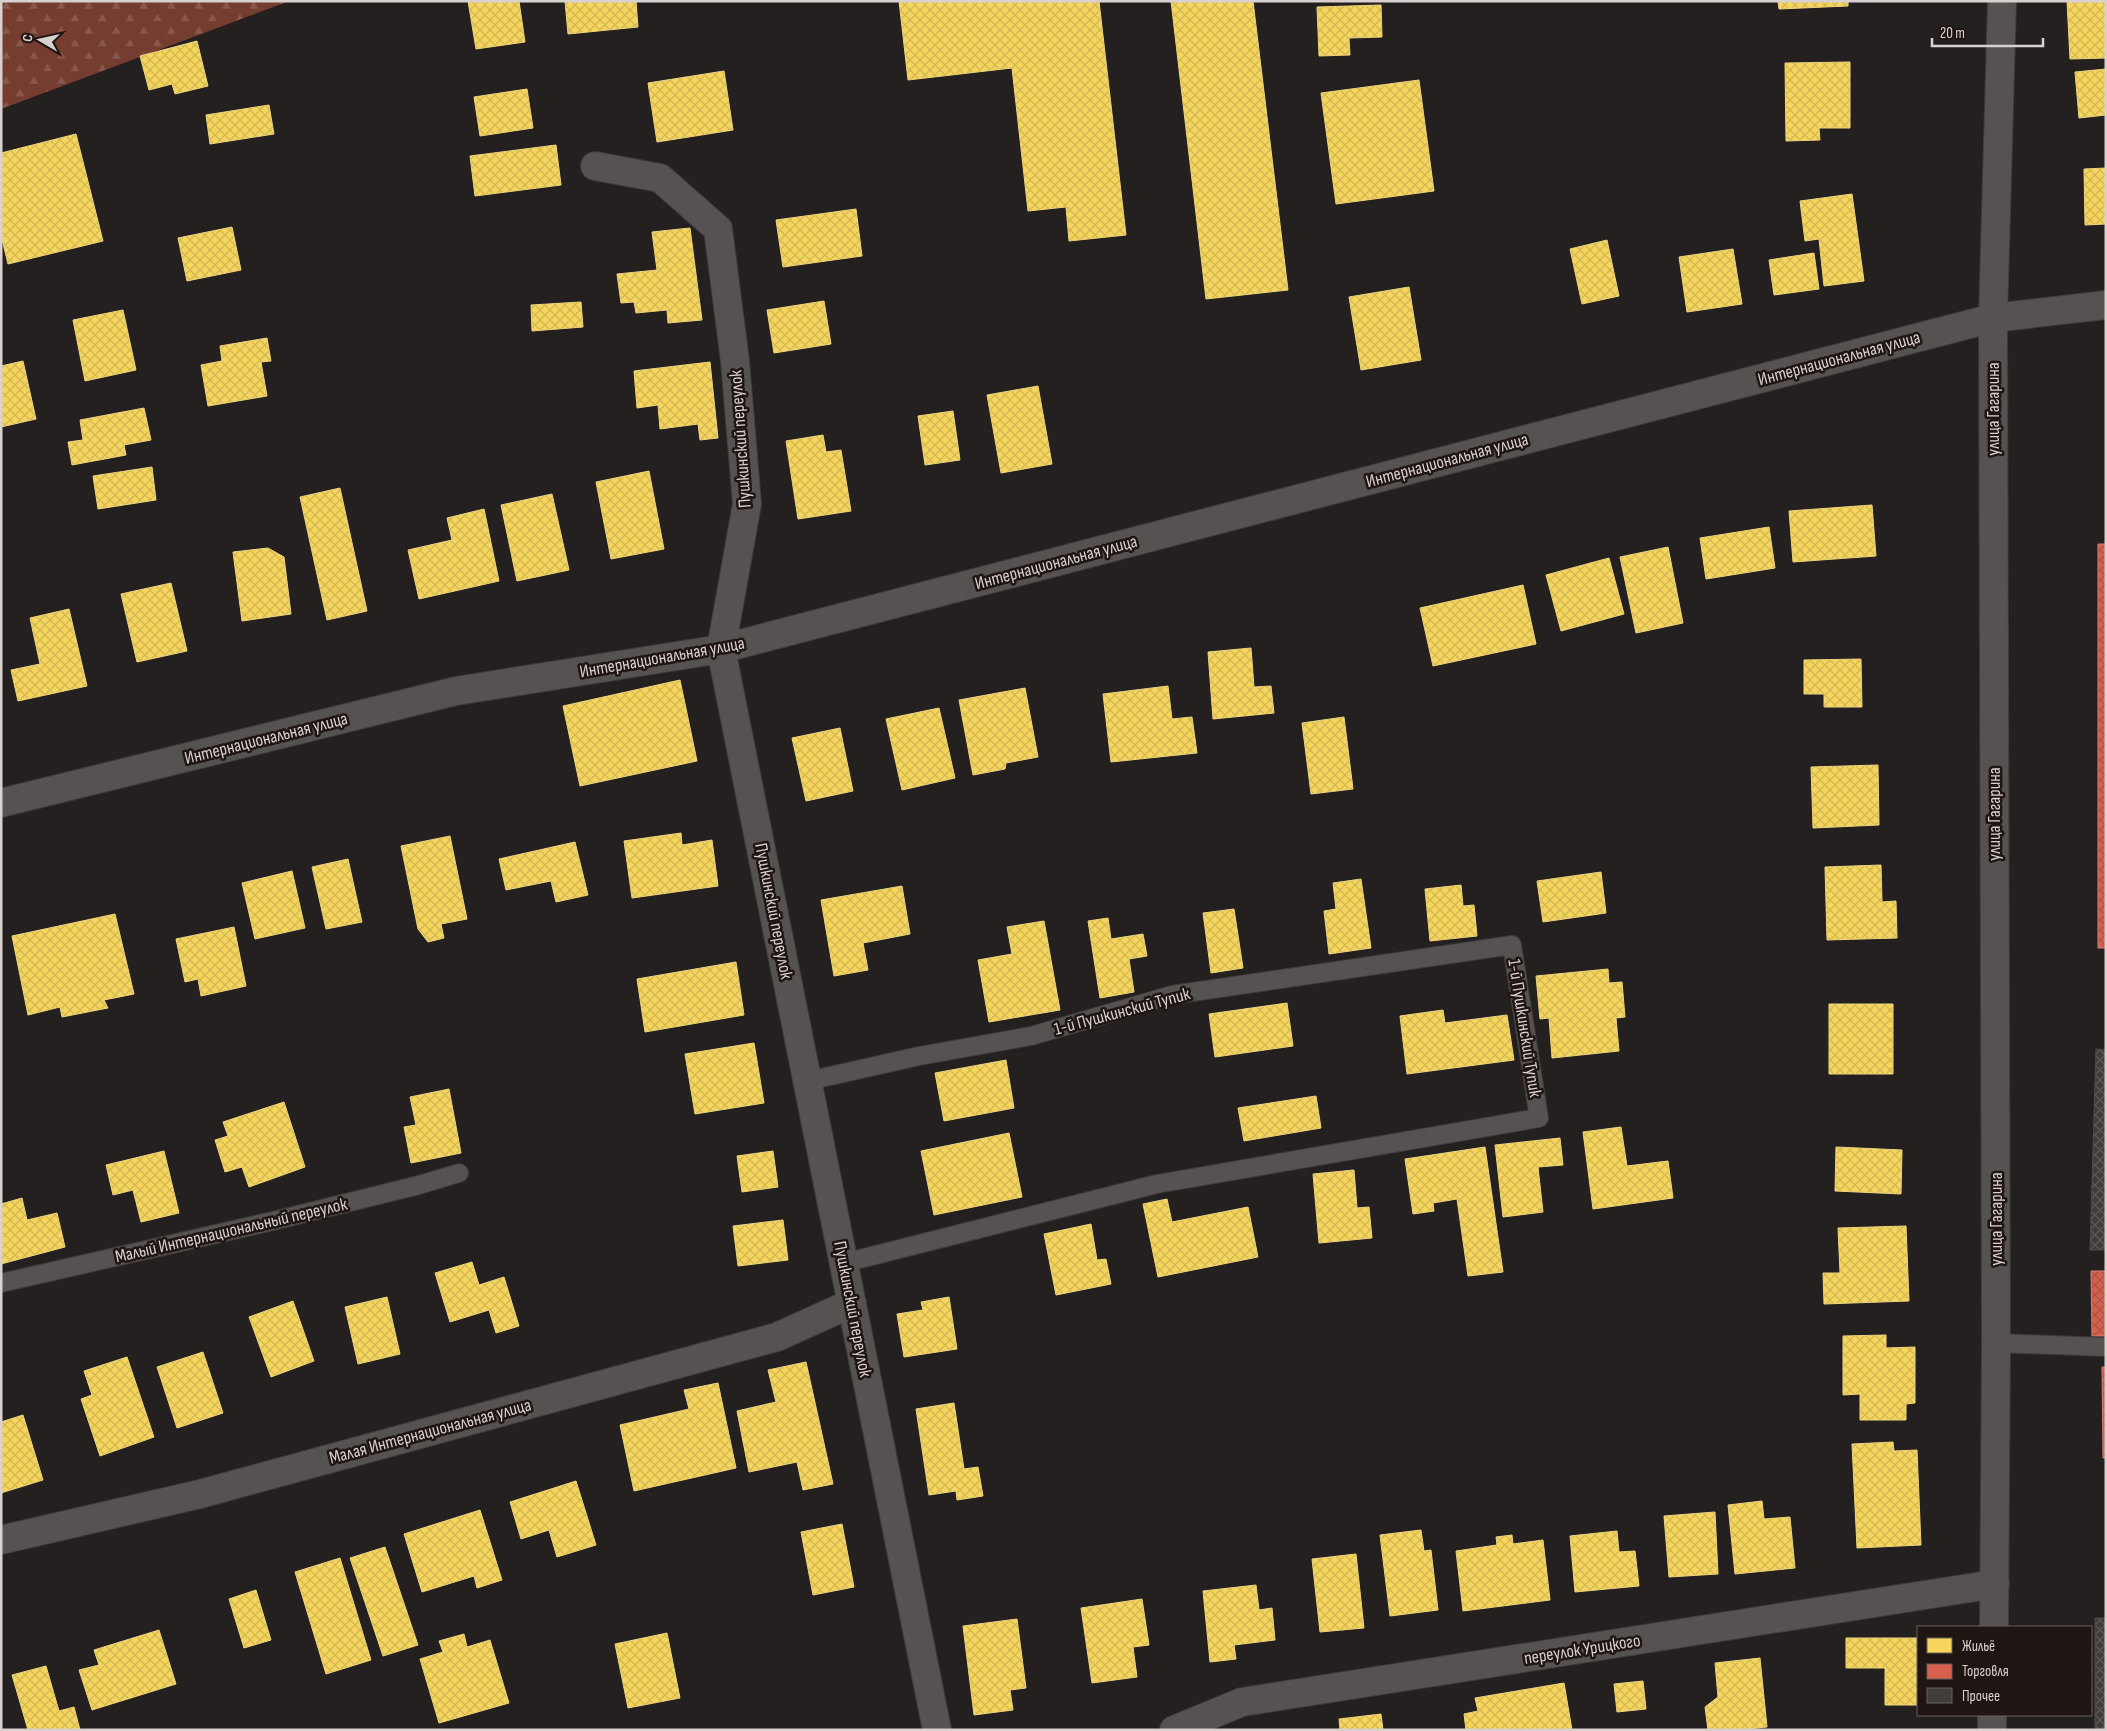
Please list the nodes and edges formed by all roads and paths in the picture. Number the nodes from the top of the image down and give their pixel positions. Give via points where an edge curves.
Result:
1 (2002, 1) edge
2 (595, 166) dead end
3 (2106, 305) edge
4 (1993, 318) junction
5 (721, 650) junction
6 (1, 803) edge
7 (808, 1081) junction
8 (459, 1173) dead end
9 (844, 1263) junction
10 (1, 1283) edge
11 (852, 1302) junction
12 (1996, 1343) junction
13 (2106, 1347) edge
14 (1, 1540) edge
15 (1995, 1584) junction
16 (1994, 1626) edge
17 (1992, 1716) edge
18 (937, 1730) edge
19 (1174, 1730) edge
20 (1992, 1730) edge

1 - 4 street, улица Гагарина
2 - 5 street, Пушкинский переулок via 660,178 718,230 735,361 747,504
3 - 4 street, Интернациональная улица
4 - 5 street, Интернациональная улица
4 - 12 street, улица Гагарина
5 - 6 street, Интернациональная улица via 456,691
5 - 7 street, Пушкинский переулок
7 - 9 street, Пушкинский переулок
7 - 9 lane, 1-й Пушкинский Тупик via 919,1056 1031,1036 1172,995 1512,945 1539,1118 1157,1184
8 - 10 lane, Малый Интернациональный переулок via 273,1221
9 - 11 street, Пушкинский переулок
11 - 14 street, Малая Интернациональная улица via 777,1337 200,1494
11 - 18 street, Пушкинский переулок
12 - 13 lane
12 - 15 street, улица Гагарина
15 - 16 street, улица Гагарина
15 - 19 street, переулок Урицкого via 1242,1702
17 - 20 street

